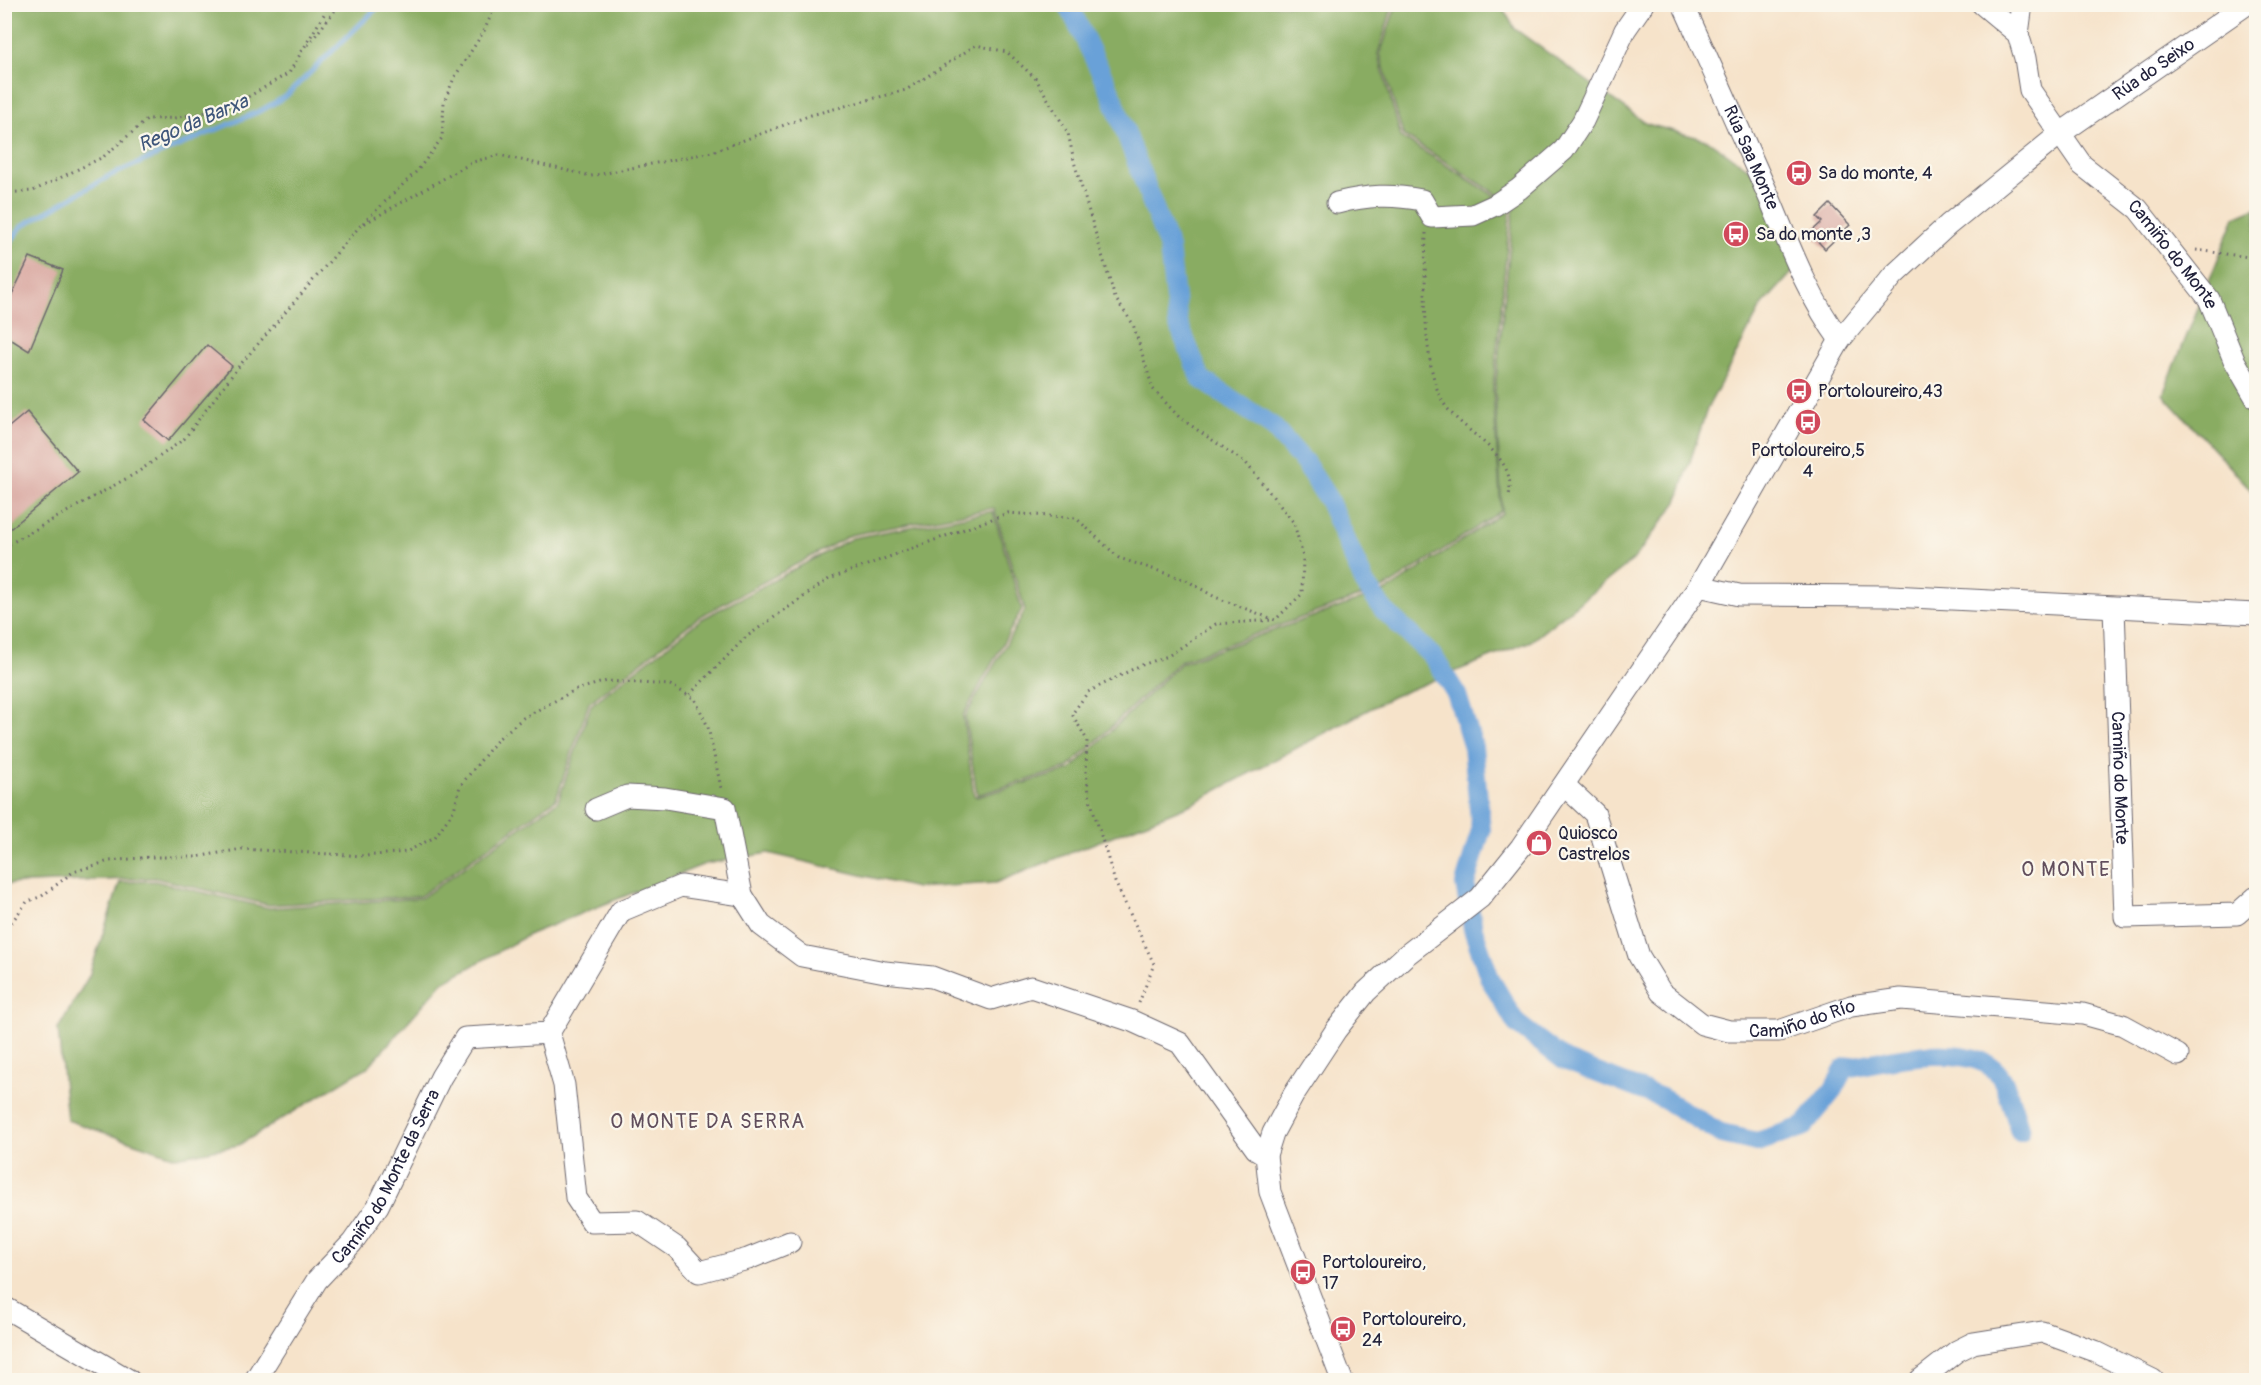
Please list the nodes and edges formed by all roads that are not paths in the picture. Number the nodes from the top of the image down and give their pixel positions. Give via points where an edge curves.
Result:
1 (1643, 4) edge
2 (1683, 4) edge
3 (1982, 4) edge
4 (2022, 4) edge
5 (2247, 4) edge
6 (2018, 34) junction
7 (2061, 133) junction
8 (1337, 204) dead end
9 (1840, 340) junction
10 (2256, 398) edge
11 (1699, 586) junction
12 (2114, 608) junction
13 (2256, 614) edge
14 (1564, 785) junction
15 (596, 809) dead end
16 (742, 895) junction
17 (2256, 897) edge
18 (549, 1033) junction
19 (2178, 1055) dead end
20 (1266, 1155) junction
21 (790, 1242) dead end
22 (4, 1307) edge
23 (129, 1380) edge
24 (255, 1380) edge
25 (1342, 1380) edge
26 (1920, 1380) edge
27 (2153, 1380) edge

1 - 8 street via 1625,30 1583,121 1564,150 1495,205 1473,215 1432,218 1422,200 1392,194 1364,196
2 - 9 street, Rúa Saa Monte via 1791,255 1824,319
3 - 6 street
4 - 6 street
5 - 7 street, Rúa do Seixo
6 - 7 street, Camiño do Monte via 2030,90
7 - 9 street, Rúa do Seixo via 1948,225 1894,275
7 - 10 street, Camiño do Monte via 2082,165 2138,209 2209,298 2234,360
9 - 11 street, Rúa do Seixo
11 - 12 street via 1739,595 1891,596
11 - 14 street, Rúa do Seixo
12 - 13 street
12 - 17 street, Camiño do Monte via 2125,917 2238,914
14 - 19 street, Camiño do Río via 1595,814 1639,956 1661,992 1702,1024 1730,1031 1779,1031 1851,1006 1901,999 2083,1014 2123,1025
14 - 20 street, Rúa do Seixo via 1480,898 1366,992 1294,1094
15 - 16 street via 627,796 725,808
16 - 18 street via 681,886 621,911
16 - 20 street via 761,925 802,956 932,977 991,999 1031,987 1132,1021 1180,1043 1256,1149
18 - 21 street via 564,1085 576,1198 592,1222 637,1221 677,1248 699,1272
18 - 24 street, Camiño do Monte da Serra via 465,1038 441,1077 378,1206 352,1243 317,1280
20 - 25 street via 1270,1192
22 - 23 street
26 - 27 street via 1973,1343 2042,1332 2094,1351

